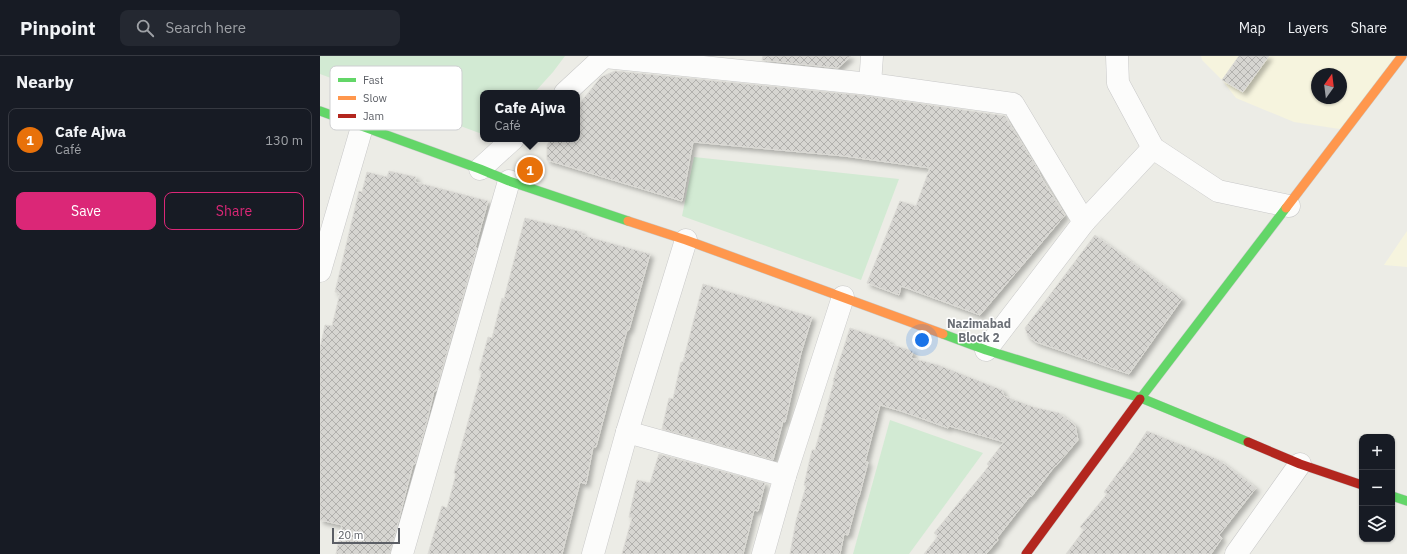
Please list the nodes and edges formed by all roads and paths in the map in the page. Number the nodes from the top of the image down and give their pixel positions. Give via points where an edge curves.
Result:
1 (872, 56) edge
2 (1117, 56) edge
3 (1402, 56) edge
4 (605, 57) edge
5 (870, 84) junction
6 (568, 90) edge
7 (320, 111) edge
8 (330, 115) edge
9 (361, 130) edge
10 (370, 130) edge
11 (510, 142) edge
12 (1153, 148) junction
13 (480, 169) junction
14 (509, 181) junction
15 (1289, 206) junction
16 (1084, 222) junction
17 (686, 240) junction
18 (320, 271) edge
19 (844, 297) junction
20 (986, 350) junction
21 (1141, 398) junction
22 (627, 432) junction
23 (1300, 464) junction
24 (785, 476) junction
25 (1359, 484) edge
26 (1395, 497) edge
27 (1407, 501) edge
28 (402, 554) edge
29 (593, 554) edge
30 (764, 554) edge
31 (1026, 554) edge
32 (1236, 554) edge

1 - 5 street
2 - 12 street via 1118,83
3 - 15 street
4 - 5 street
4 - 6 street
5 - 16 street via 1013,104
7 - 8 street
9 - 18 street
10 - 13 street
11 - 13 street
12 - 15 street via 1218,191
12 - 16 street
13 - 14 street
14 - 17 street
14 - 28 street
15 - 21 street
16 - 20 street
17 - 19 street
17 - 22 street
19 - 20 street
19 - 24 street
20 - 21 street
21 - 23 street
21 - 31 street
22 - 24 street
22 - 29 street
23 - 25 street
23 - 32 street
24 - 30 street
26 - 27 street

